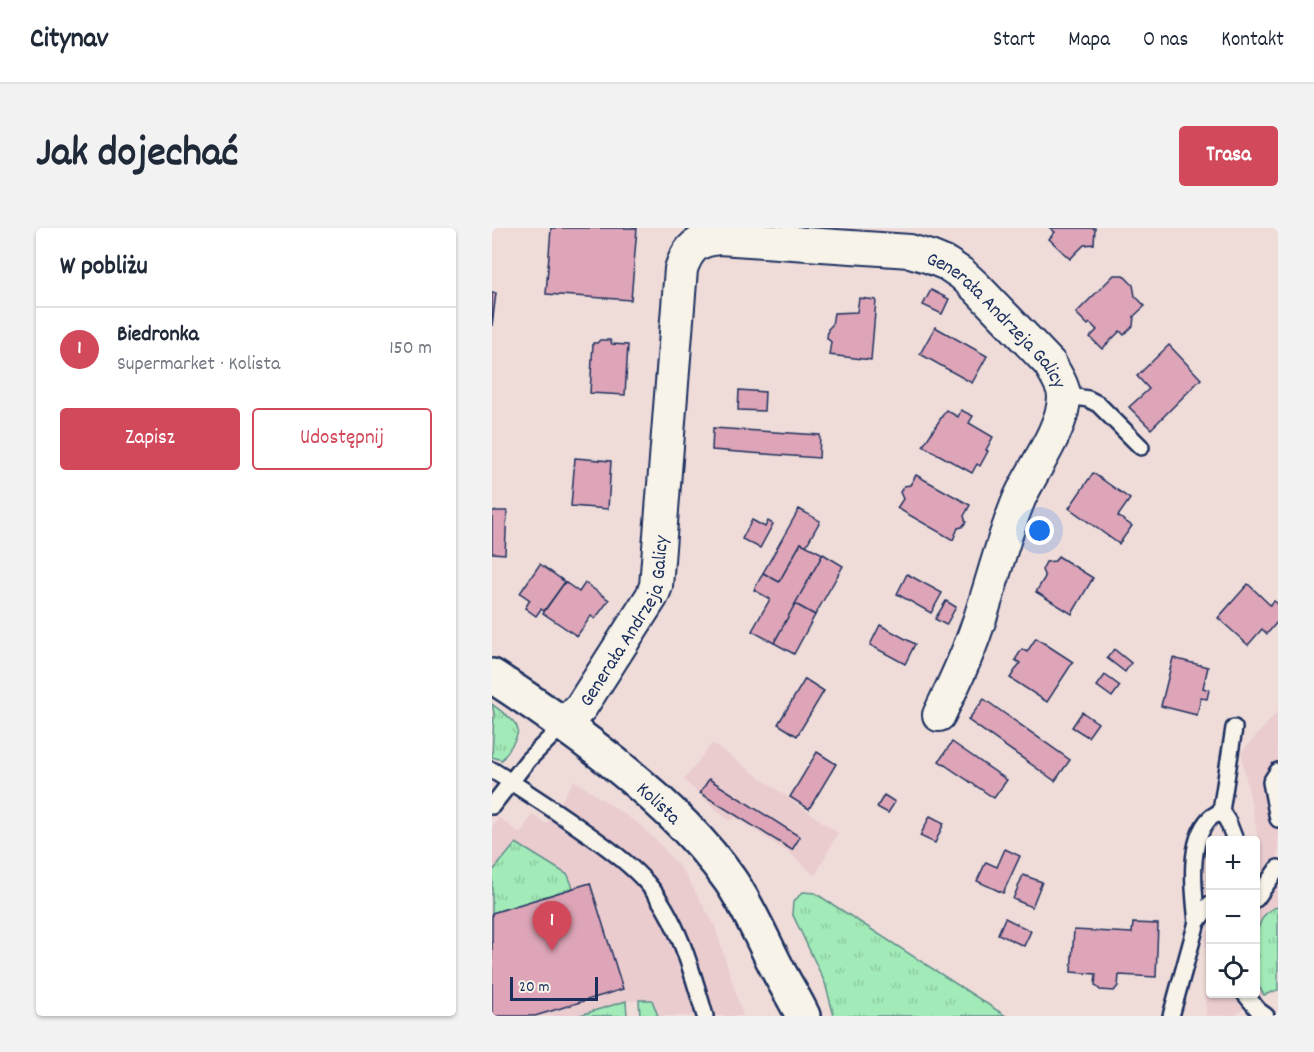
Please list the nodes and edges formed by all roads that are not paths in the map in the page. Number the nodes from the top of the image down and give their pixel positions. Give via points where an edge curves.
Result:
1 (692, 236) edge
2 (1064, 395) junction
3 (1141, 447) dead end
4 (492, 676) edge
5 (939, 715) dead end
6 (563, 725) junction
7 (1234, 728) dead end
8 (492, 770) edge
9 (1278, 771) edge
10 (511, 782) junction
11 (492, 806) edge
12 (1221, 811) junction
13 (1278, 819) edge
14 (1233, 836) edge
15 (1278, 868) edge
16 (1260, 893) edge
17 (1206, 910) edge
18 (1197, 922) junction
19 (780, 973) junction
20 (1249, 998) edge
21 (705, 1016) edge
22 (780, 1016) edge
23 (803, 1016) edge
24 (1171, 1016) edge
25 (1266, 1016) edge

1 - 2 street, Generała Andrzeja Galicy via 910,251 930,256 976,287 1050,364
1 - 6 street, Generała Andrzeja Galicy via 681,269 656,585 581,707
2 - 3 lane via 1098,405
2 - 5 street, Generała Andrzeja Galicy via 1059,421 1021,495 976,630
4 - 6 street, Kolista
6 - 10 lane
6 - 19 street, Kolista via 628,776 713,858 746,906
7 - 12 lane
8 - 10 lane
9 - 13 lane via 1271,782
10 - 11 lane
10 - 21 lane via 625,861 648,884 678,937
12 - 14 lane
12 - 18 lane via 1209,819 1197,844
15 - 16 lane
17 - 18 lane
18 - 24 lane
19 - 22 street, Kolista
19 - 23 street, Kolista
20 - 25 lane

